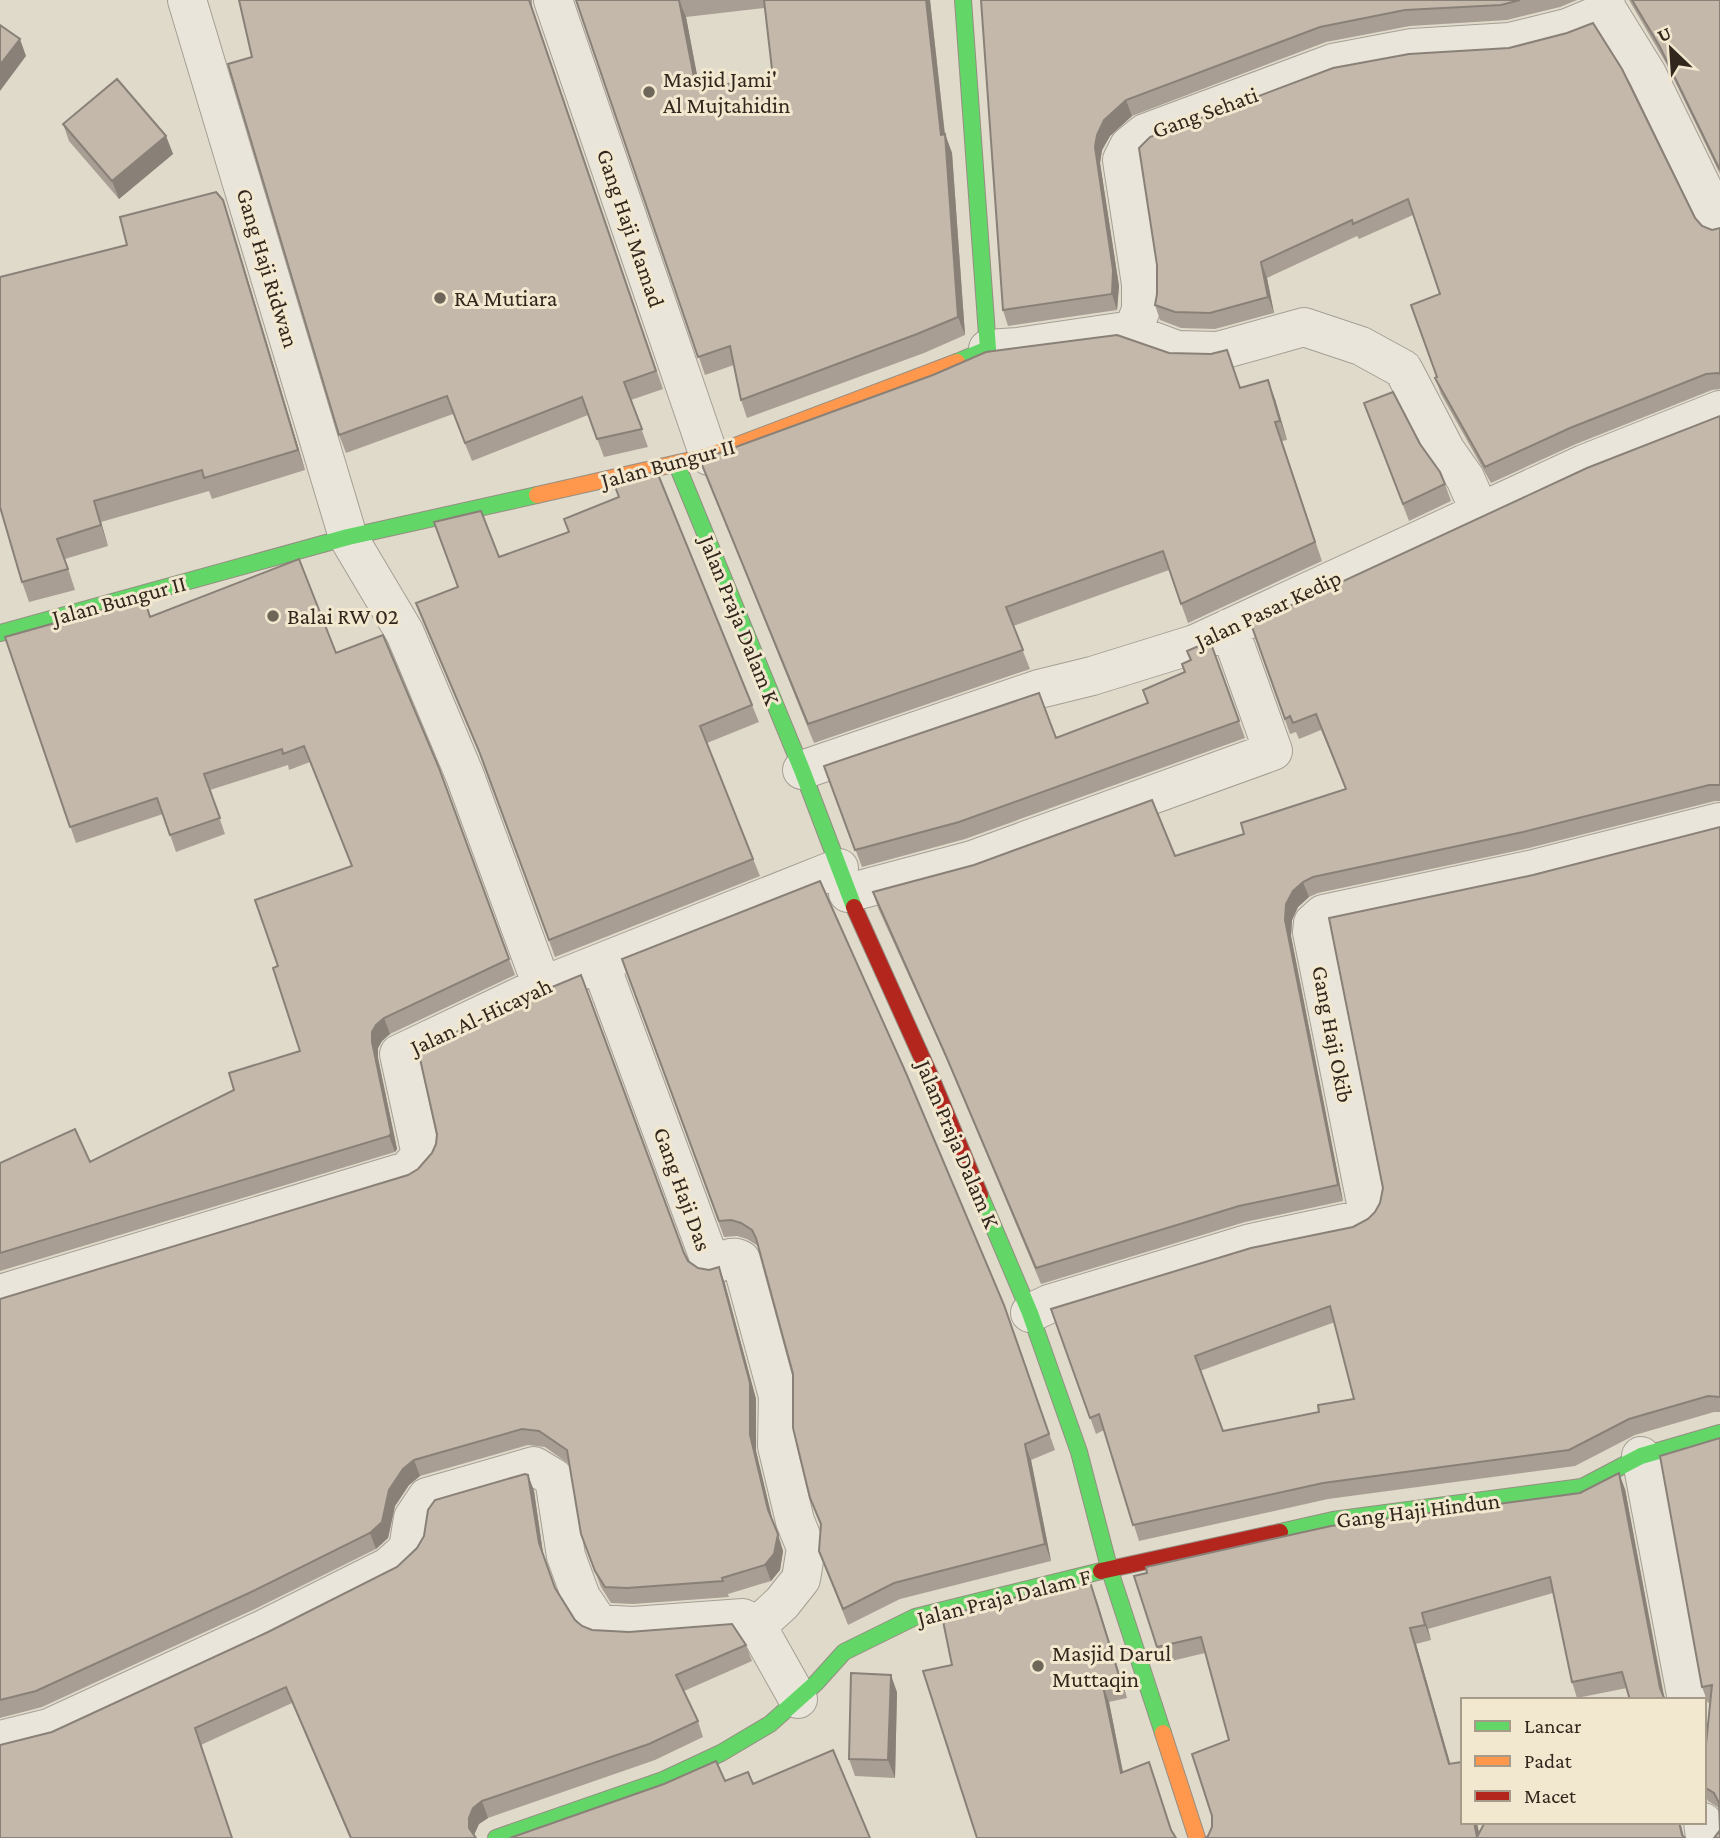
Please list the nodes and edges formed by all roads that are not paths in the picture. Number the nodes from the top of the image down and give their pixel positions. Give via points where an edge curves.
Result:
1 (187, 0) edge
2 (552, 0) edge
3 (963, 0) edge
4 (1606, 5) edge
5 (1720, 224) edge
6 (1126, 331) junction
7 (988, 349) junction
8 (1720, 410) edge
9 (693, 460) junction
10 (1480, 512) junction
11 (348, 537) junction
12 (1229, 628) junction
13 (0, 633) edge
14 (802, 770) junction
15 (1720, 822) edge
16 (844, 881) junction
17 (600, 963) junction
18 (542, 986) junction
19 (0, 1294) edge
20 (1030, 1312) junction
21 (1720, 1433) edge
22 (1642, 1456) junction
23 (1110, 1571) junction
24 (757, 1626) junction
25 (1687, 1698) edge
26 (798, 1699) junction
27 (0, 1740) edge
28 (496, 1838) edge
29 (1197, 1838) edge

1 - 11 street, Gang Haji Ridwan
2 - 9 street, Gang Haji Mamad
3 - 7 street
4 - 5 street via 1647,74
4 - 6 street, Gang Sehati via 1567,28 1510,42 1412,48 1333,63 1145,133 1129,146 1122,160 1141,284 1141,310 1135,325
6 - 7 street
6 - 10 street via 1177,350 1218,351 1304,327 1361,346 1403,369
7 - 9 street, Jalan Bungur II
8 - 10 street, Jalan Pasar Kedip
9 - 11 street, Jalan Bungur II
9 - 14 street, Jalan Praja Dalam K
10 - 12 street, Jalan Pasar Kedip
11 - 13 street, Jalan Bungur II
11 - 18 street, Gang Haji Ridwan via 405,633 466,776
12 - 14 street, Jalan Pasar Kedip via 1195,644 1039,689
12 - 16 street, Jalan Al-Hicayah via 1273,751 972,860
14 - 16 street, Jalan Praja Dalam K
15 - 20 street, Gang Haji Okib via 1534,869 1323,914 1313,922 1312,932 1367,1208 1363,1216 1251,1242
16 - 17 street, Jalan Al-Hicayah
16 - 20 street, Jalan Praja Dalam K
17 - 18 street, Jalan Al-Hicayah
17 - 24 street, Gang Haji Das via 710,1261 741,1260 778,1396 777,1446 806,1548 801,1579
18 - 19 street, Jalan Al-Hicayah via 399,1054 421,1155 407,1171
20 - 23 street, Jalan Praja Dalam K via 1080,1452
21 - 22 street, Gang Haji Hindun
22 - 23 street, Gang Haji Hindun via 1582,1487 1333,1520
22 - 25 street
23 - 26 street, Jalan Praja Dalam F via 915,1617 844,1652
23 - 29 street, Jalan Praja Dalam K
24 - 26 street
24 - 27 street via 743,1618 599,1624 581,1597 566,1556 554,1478 534,1466 427,1497 413,1518 408,1549 388,1567 49,1728
26 - 28 street, Jalan Praja Dalam F via 769,1724 721,1753 663,1780

